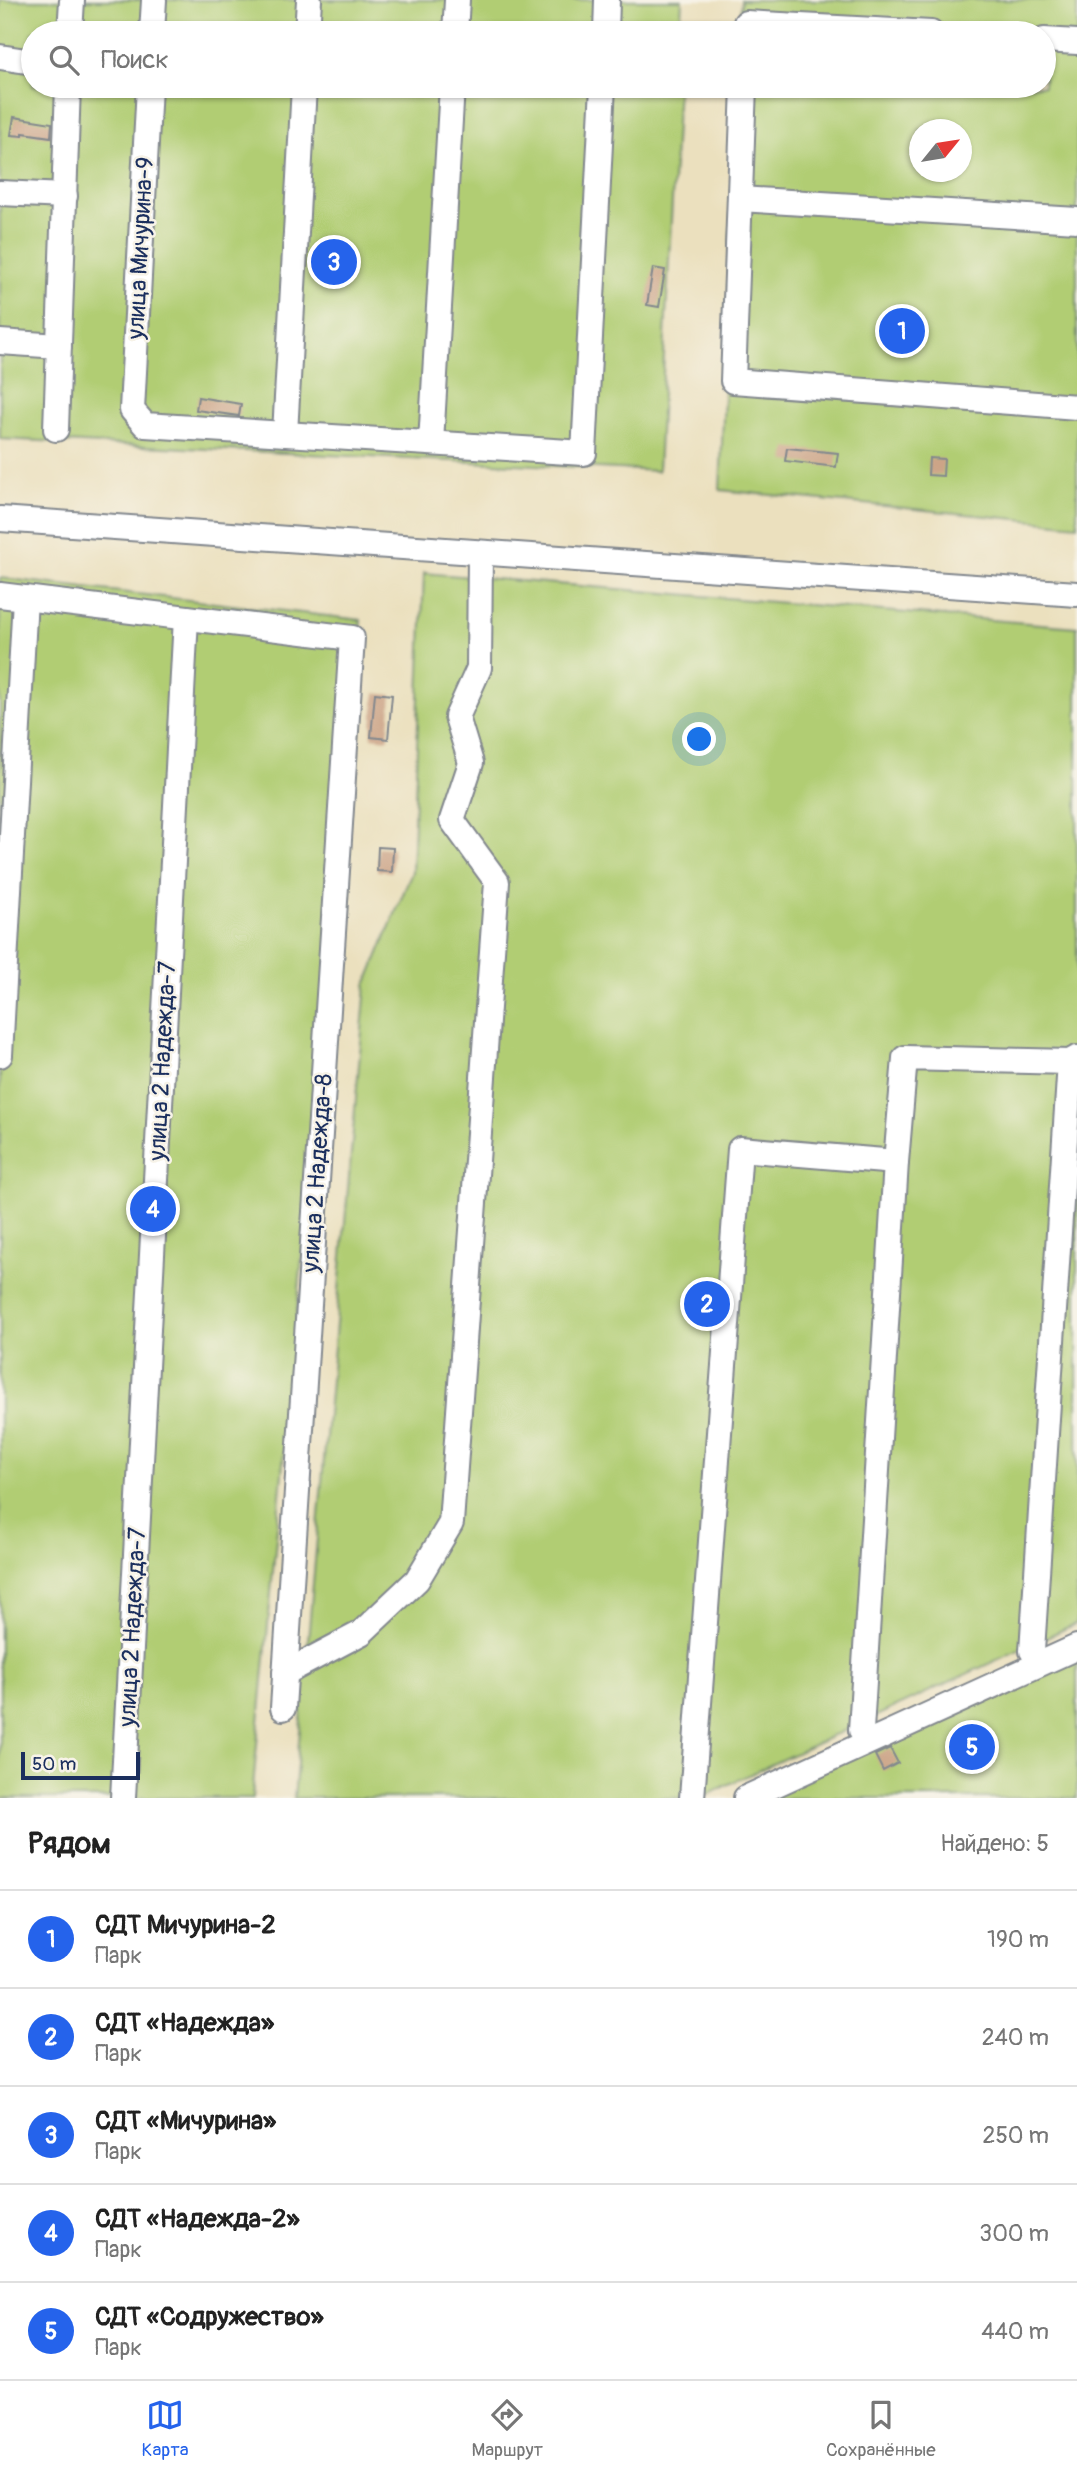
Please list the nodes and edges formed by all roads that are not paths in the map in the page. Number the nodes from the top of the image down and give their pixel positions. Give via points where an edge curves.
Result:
1 (72, 0) edge
2 (154, 0) edge
3 (309, 0) edge
4 (457, 0) edge
5 (607, 0) edge
6 (746, 19) edge
7 (71, 21) edge
8 (153, 21) edge
9 (308, 21) edge
10 (456, 21) edge
11 (606, 21) edge
12 (772, 21) edge
13 (1056, 41) edge
14 (1077, 42) edge
15 (0, 57) edge
16 (21, 60) edge
17 (68, 98) edge
18 (148, 98) edge
19 (303, 98) edge
20 (451, 98) edge
21 (602, 98) edge
22 (744, 98) edge
23 (0, 193) edge
24 (65, 196) junction
25 (740, 198) junction
26 (1077, 220) edge
27 (0, 342) edge
28 (59, 346) junction
29 (1077, 407) edge
30 (56, 429) dead end
31 (285, 434) junction
32 (431, 443) junction
33 (0, 519) edge
34 (480, 553) junction
35 (1077, 594) edge
36 (0, 595) edge
37 (25, 598) junction
38 (186, 618) junction
39 (0, 1055) edge
40 (1073, 1060) edge
41 (896, 1162) junction
42 (1077, 1647) edge
43 (1032, 1651) dead end
44 (285, 1673) junction
45 (283, 1708) dead end
46 (861, 1730) dead end
47 (786, 1790) edge
48 (123, 1798) edge
49 (692, 1798) edge
50 (746, 1798) edge

1 - 7 street
2 - 8 street
3 - 9 street
4 - 10 street
5 - 11 street
6 - 12 street
13 - 14 street
15 - 16 street
17 - 24 street
18 - 31 street, улица Мичурина-9 via 132,410 145,425
19 - 31 street
20 - 32 street
21 - 32 street via 584,453
22 - 25 street
23 - 24 street
24 - 28 street
25 - 26 street
25 - 29 street via 733,381
27 - 28 street
28 - 30 street
31 - 32 street
33 - 34 street
34 - 35 street
34 - 44 street via 479,668 457,717 471,763 452,820 497,882 451,1523 417,1580 361,1633
36 - 37 street
37 - 38 street
37 - 39 street
38 - 44 street, улица 2 Надежда-8 via 352,638
38 - 48 street, улица 2 Надежда-7
40 - 41 street via 905,1058
40 - 43 street
41 - 46 street
41 - 49 street via 740,1149
42 - 47 street
44 - 45 street, улица 2 Надежда-8
47 - 50 street

